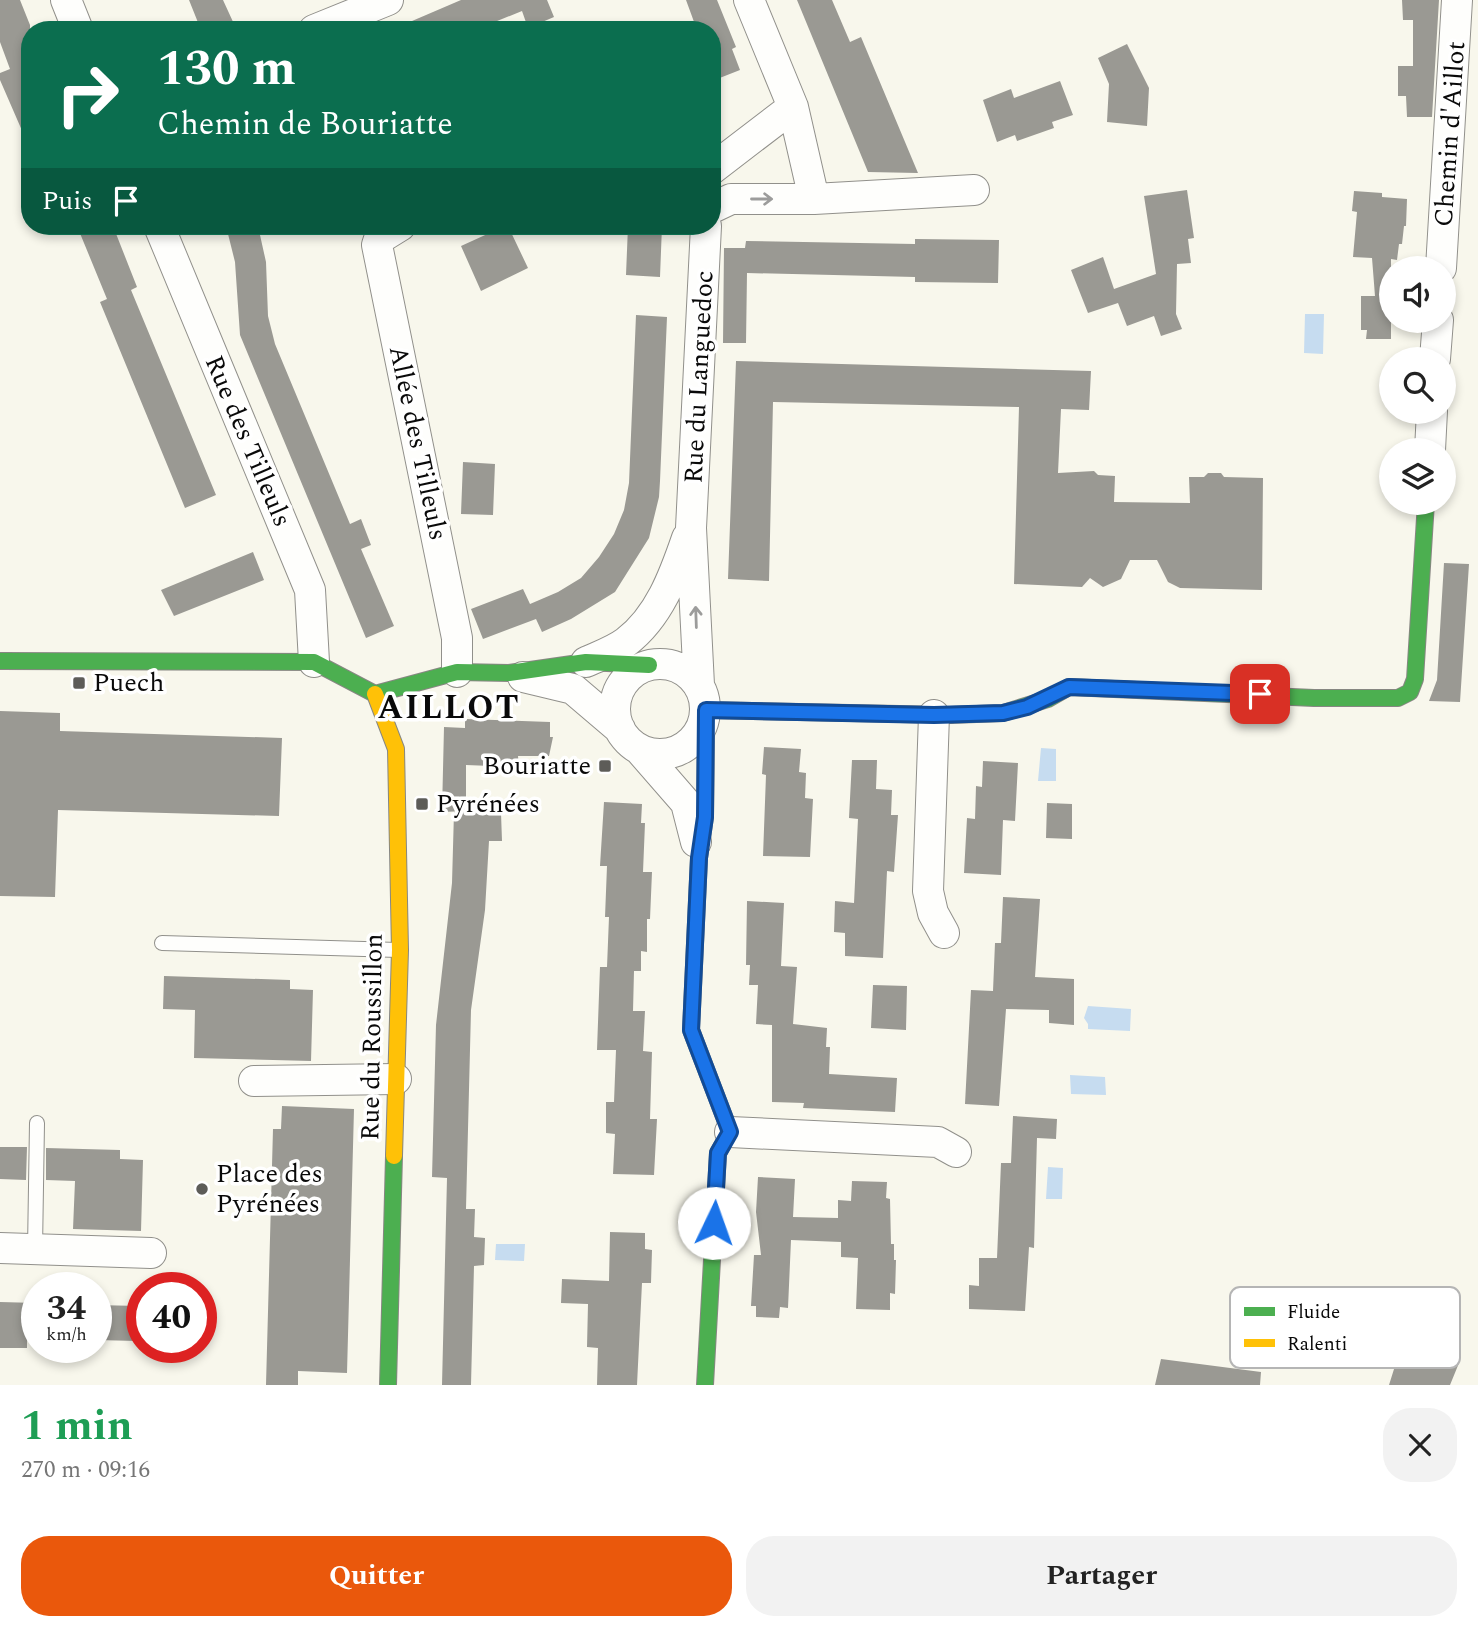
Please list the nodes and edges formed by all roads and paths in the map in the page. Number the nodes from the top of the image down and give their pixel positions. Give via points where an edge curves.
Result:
1 (66, 0) edge
2 (388, 0) edge
3 (749, 0) edge
4 (1457, 0) edge
5 (74, 21) edge
6 (336, 21) edge
7 (793, 107) junction
8 (721, 162) edge
9 (974, 190) dead end
10 (814, 199) junction
11 (721, 204) edge
12 (163, 235) edge
13 (385, 235) edge
14 (706, 235) edge
15 (1442, 256) edge
16 (1425, 515) edge
17 (691, 528) junction
18 (0, 661) edge
19 (314, 662) junction
20 (586, 662) joint
21 (629, 666) junction
22 (457, 672) junction
23 (509, 673) junction
24 (375, 694) junction
25 (702, 698) junction
26 (934, 715) junction
27 (630, 739) junction
28 (699, 858) junction
29 (944, 933) dead end
30 (162, 943) dead end
31 (400, 950) junction
32 (397, 1079) junction
33 (254, 1081) dead end
34 (37, 1123) dead end
35 (730, 1132) junction
36 (956, 1152) dead end
37 (0, 1248) edge
38 (35, 1249) junction
39 (151, 1253) dead end
40 (388, 1385) edge
41 (705, 1385) edge

1 - 5 street
2 - 6 street
3 - 7 street
4 - 15 street, Chemin d'Aillot
7 - 8 street
7 - 10 street
9 - 10 street
11 -> 10 street via 731,199
12 - 19 street, Rue des Tilleuls via 310,590
13 - 22 street, Allée des Tilleuls via 377,245 457,638
14 - 17 street, Rue du Languedoc
16 - 26 street via 1415,679 1410,692 1398,698 1069,687 1003,713
17 - 21 street, Rue du Languedoc
25 -> 17 street, Rue du Languedoc
18 - 19 street
19 - 24 street
20 - 21 street, Rue du Languedoc
20 - 23 street
21 - 25 street via 677,667 689,674
21 - 27 street via 615,707
22 - 23 street
22 - 24 street
23 - 27 street via 573,689
24 - 31 street, Rue du Roussillon via 396,749
25 - 26 street
25 - 27 street via 701,730 681,750 657,754
25 - 28 street via 705,817
26 - 29 street via 928,891
27 - 28 street via 687,803
28 - 35 street via 691,1030
30 - 31 lane
31 - 32 street, Rue du Roussillon
32 - 33 street
32 - 40 street, Rue du Roussillon
34 - 38 lane
35 - 36 street via 938,1142
35 - 41 street via 718,1153
37 - 38 street
38 - 39 street

